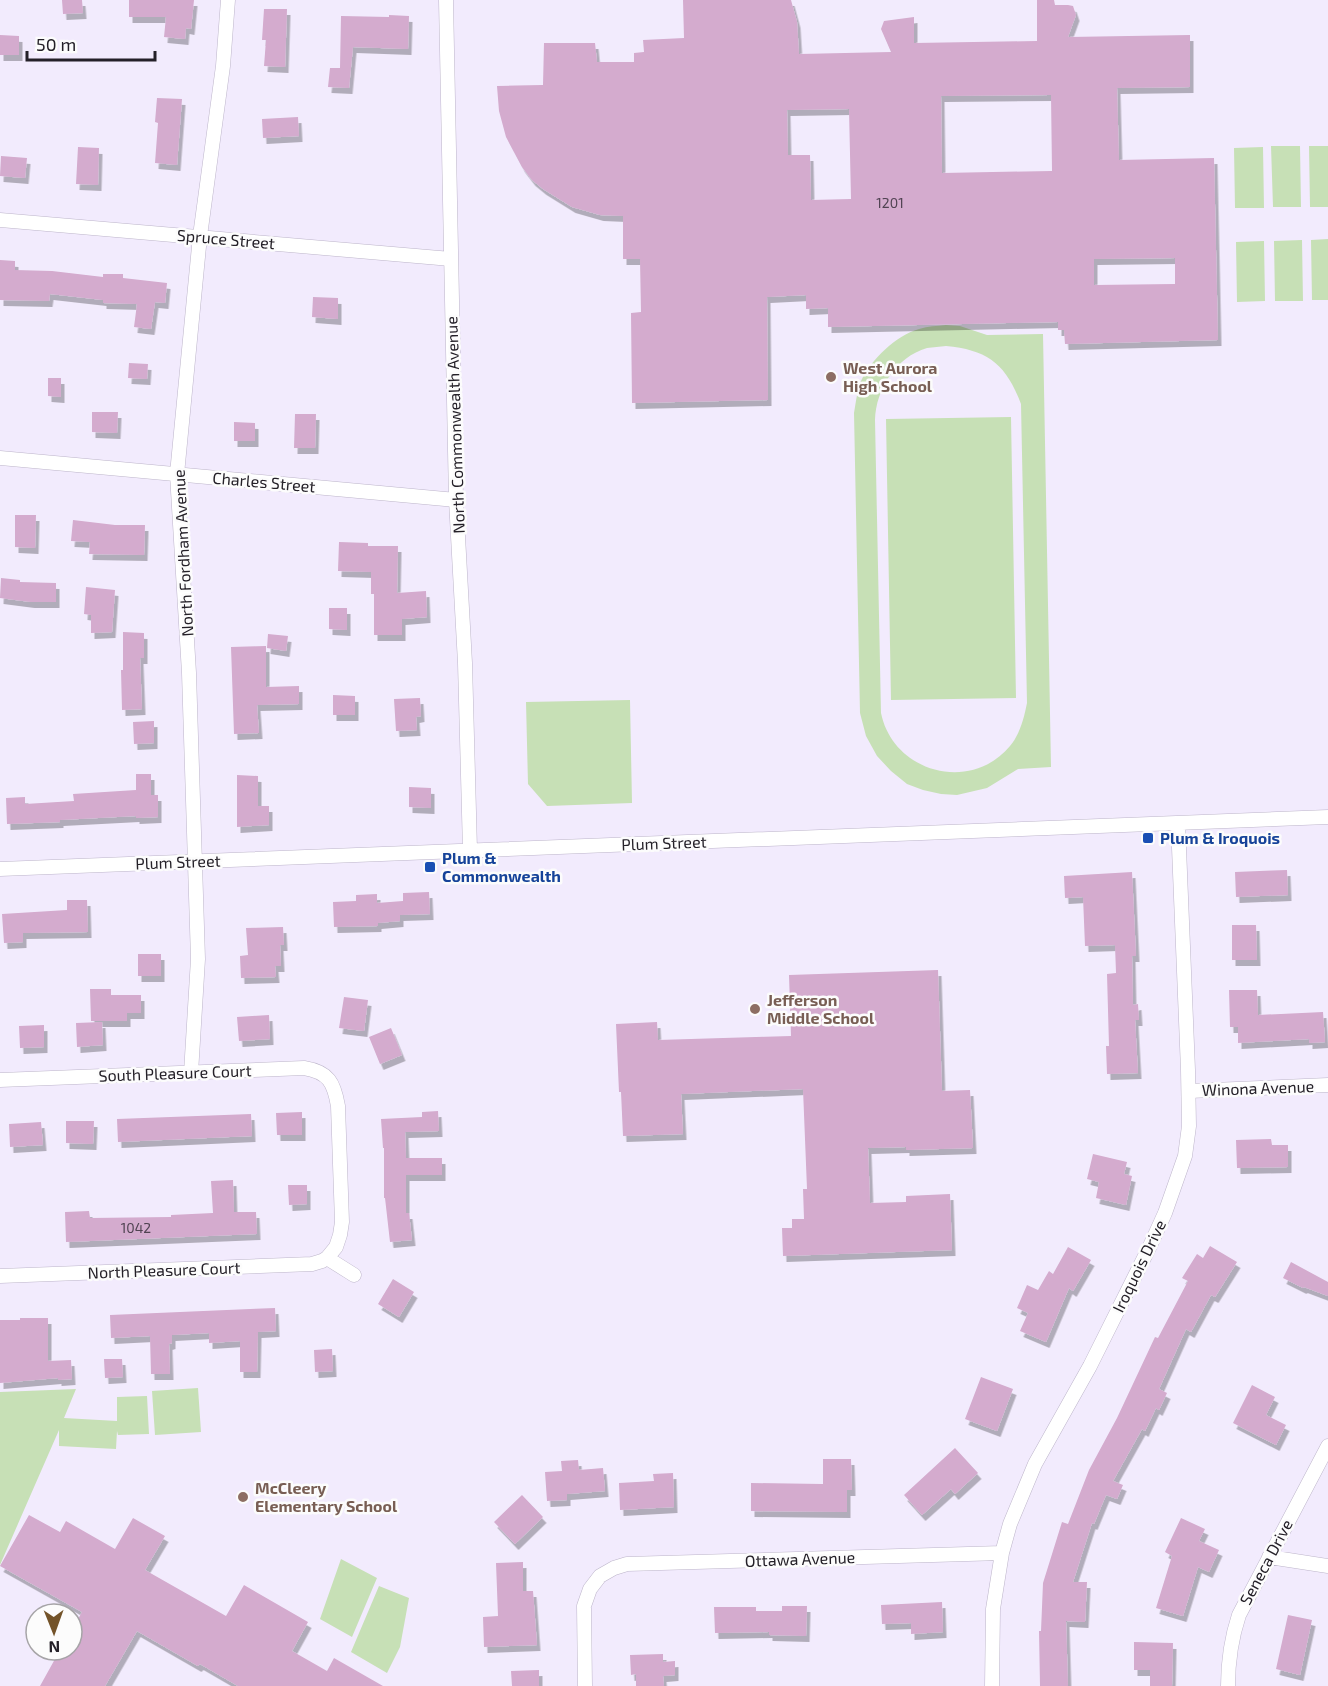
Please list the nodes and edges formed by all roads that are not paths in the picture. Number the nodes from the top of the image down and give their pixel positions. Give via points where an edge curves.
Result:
1 (228, 0) edge
2 (447, 0) edge
3 (0, 219) edge
4 (200, 236) junction
5 (451, 259) junction
6 (0, 458) edge
7 (177, 474) junction
8 (456, 500) junction
9 (1328, 817) edge
10 (1178, 823) junction
11 (470, 850) junction
12 (195, 861) junction
13 (0, 869) edge
14 (191, 1073) junction
15 (0, 1080) edge
16 (1328, 1085) edge
17 (1189, 1091) junction
18 (327, 1258) junction
19 (354, 1275) dead end
20 (0, 1276) edge
21 (1328, 1446) edge
22 (1002, 1553) junction
23 (1269, 1557) junction
24 (1328, 1566) edge
25 (585, 1686) edge
26 (993, 1686) edge
27 (1228, 1686) edge

1 - 4 street, North Fordham Avenue
2 - 5 street, North Commonwealth Avenue
3 - 4 street, Spruce Street
4 - 5 street, Spruce Street
4 - 7 street, North Fordham Avenue
5 - 8 street, North Commonwealth Avenue
6 - 7 street, Charles Street
7 - 8 street, Charles Street
7 - 12 street, North Fordham Avenue
8 - 11 street, North Commonwealth Avenue
9 - 10 street, Plum Street
10 - 11 street, Plum Street
10 - 17 street, Iroquois Drive
11 - 12 street, Plum Street
12 - 13 street, Plum Street
12 - 14 street, North Fordham Avenue via 198,959
14 - 15 street, South Pleasure Court
14 - 18 street, South Pleasure Court via 304,1068 329,1078 338,1106 342,1222 336,1246
16 - 17 street, Winona Avenue
17 - 22 street, Iroquois Drive via 1190,1126 1185,1156 1165,1213 1090,1366 1035,1464
18 - 19 street
18 - 20 street, North Pleasure Court via 312,1264
21 - 23 street, Seneca Drive
22 - 25 street, Ottawa Avenue via 627,1564 614,1568 600,1576 584,1606
22 - 26 street, Iroquois Drive via 993,1609
23 - 24 street
23 - 27 street, Seneca Drive via 1232,1634

